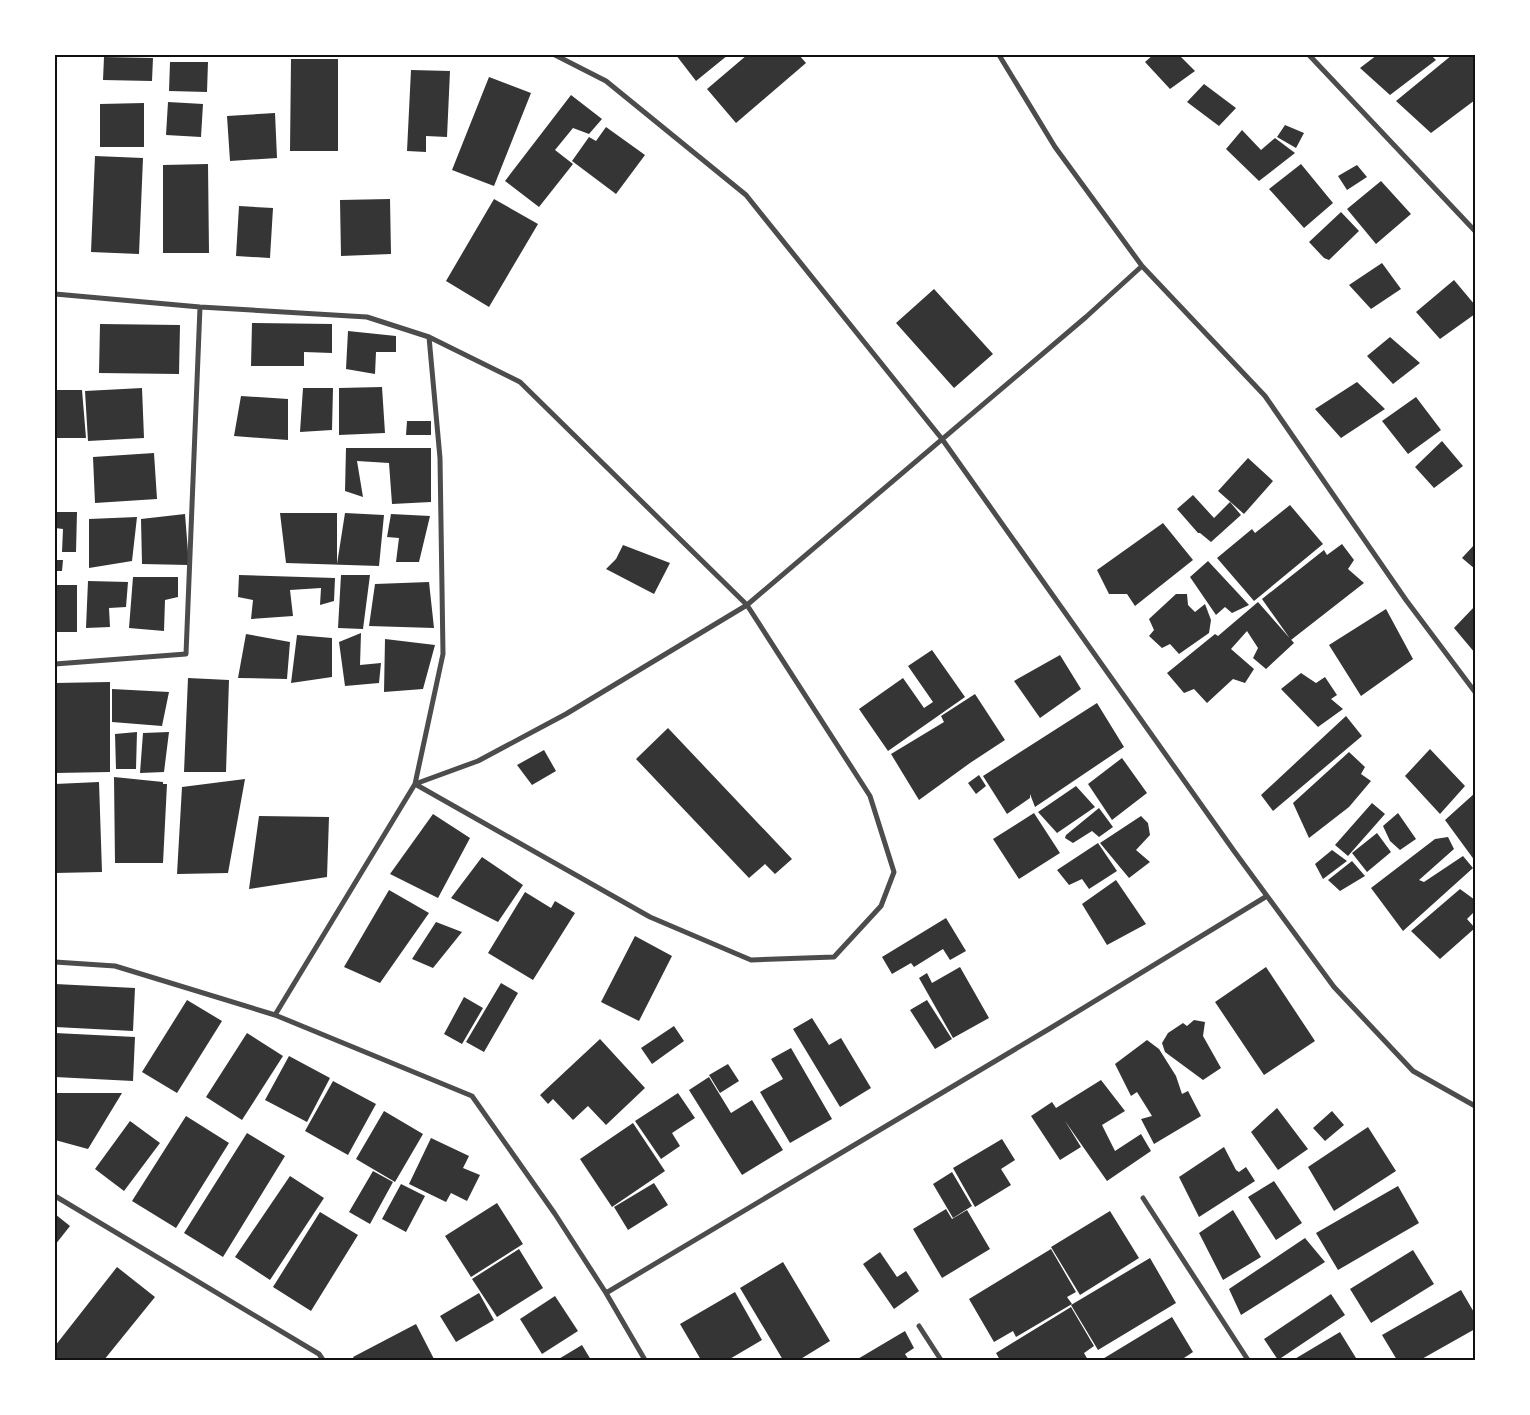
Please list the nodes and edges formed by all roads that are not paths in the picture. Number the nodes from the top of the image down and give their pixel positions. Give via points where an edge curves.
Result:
1 (555, 55) edge
2 (999, 55) edge
3 (1309, 55) edge
4 (1475, 231) edge
5 (1142, 266) junction
6 (55, 294) edge
7 (200, 307) junction
8 (429, 337) junction
9 (942, 439) junction
10 (747, 605) junction
11 (55, 664) edge
12 (1475, 692) edge
13 (415, 784) junction
14 (1267, 896) junction
15 (55, 962) edge
16 (274, 1015) junction
17 (1475, 1106) edge
18 (55, 1196) edge
19 (1143, 1198) dead end
20 (606, 1293) junction
21 (919, 1326) dead end
22 (323, 1360) edge
23 (645, 1360) edge
24 (941, 1360) edge
25 (1248, 1360) edge

1 - 9 street via 606,81 746,196
2 - 5 street via 1055,147
3 - 4 street
5 - 9 street
5 - 12 street via 1265,396 1406,600
6 - 7 street
7 - 8 street via 367,317
7 - 11 street via 186,654
8 - 10 street via 520,382
8 - 13 street via 440,458 443,654
9 - 10 street
9 - 14 street
10 - 13 street via 566,714 478,761
10 - 13 street via 870,796 894,872 881,906 834,957 751,960 650,917
13 - 16 street
14 - 17 street via 1334,987 1412,1071
14 - 20 street
15 - 16 street via 115,966
16 - 20 street via 472,1096
18 - 22 street via 319,1354
19 - 25 street
20 - 23 street
21 - 24 street

